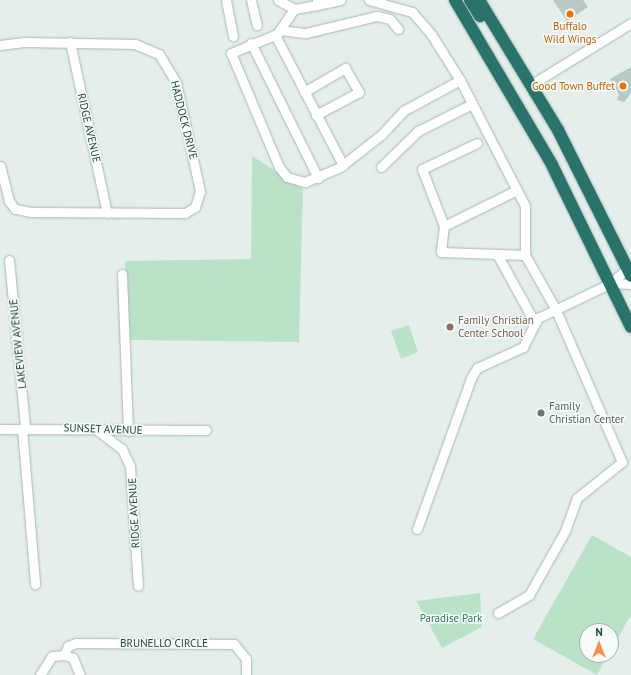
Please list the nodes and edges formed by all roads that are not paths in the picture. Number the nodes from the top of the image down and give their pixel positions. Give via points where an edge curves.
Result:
1 (226, 0) edge
2 (251, 0) edge
3 (278, 0) edge
4 (340, 0) edge
5 (369, 0) edge
6 (455, 0) edge
7 (470, 0) edge
8 (479, 0) edge
9 (317, 2) edge
10 (294, 10) junction
11 (631, 23) edge
12 (257, 25) dead end
13 (398, 29) dead end
14 (277, 32) junction
15 (233, 36) dead end
16 (70, 42) junction
17 (251, 43) junction
18 (0, 45) edge
19 (522, 68) junction
20 (460, 80) junction
21 (532, 84) junction
22 (304, 92) junction
23 (472, 104) junction
24 (316, 114) junction
25 (477, 143) dead end
26 (343, 165) junction
27 (0, 166) edge
28 (381, 167) dead end
29 (318, 178) junction
30 (517, 190) junction
31 (107, 213) junction
32 (444, 226) junction
33 (497, 254) junction
34 (526, 255) junction
35 (9, 260) dead end
36 (630, 269) edge
37 (122, 274) dead end
38 (611, 283) junction
39 (631, 284) edge
40 (555, 308) junction
41 (535, 323) junction
42 (631, 327) edge
43 (24, 427) junction
44 (0, 428) edge
45 (96, 430) junction
46 (206, 430) dead end
47 (128, 431) junction
48 (417, 529) dead end
49 (35, 584) dead end
50 (138, 586) dead end
51 (498, 613) dead end
52 (64, 655) junction
53 (40, 675) edge
54 (80, 675) edge
55 (246, 675) edge

1 - 15 street
2 - 12 street
3 - 10 street
4 - 9 street
5 - 20 street via 412,12 431,34
6 - 38 highway via 527,119
7 - 19 highway via 492,36
8 - 19 highway
9 - 10 street
10 - 14 street
11 - 21 street
13 - 14 street via 390,19 378,16 306,32
14 - 17 street
14 - 22 street
16 - 18 street, HADDOCK DRIVE
16 - 31 street, RIDGE AVENUE
16 - 31 street, HADDOCK DRIVE via 135,44 152,50 166,62 176,82 199,182 198,200 189,212
17 - 29 street
17 - 29 street via 232,53 279,167 296,182
19 - 21 highway
20 - 23 street
20 - 26 street via 403,111 381,135
21 - 36 highway
22 - 24 street
22 - 24 street via 345,68 359,92
23 - 28 street via 418,132
23 - 30 street
24 - 26 street
25 - 32 street via 422,169
26 - 29 street
27 - 31 street, HADDOCK DRIVE via 9,202 15,208
30 - 32 street
30 - 34 street via 526,206
32 - 33 street via 441,252
33 - 34 street
33 - 41 street
34 - 40 street
35 - 43 street, LAKEVIEW AVENUE
36 - 38 street
37 - 47 street
38 - 39 street
38 - 40 street
38 - 42 highway
40 - 41 street
40 - 51 street via 622,462 577,498 565,531 529,595
41 - 48 street via 523,347 486,361 471,378
43 - 44 street, SUNSET AVENUE
43 - 45 street, SUNSET AVENUE
43 - 49 street, LAKEVIEW AVENUE
45 - 47 street, SUNSET AVENUE
45 - 50 street, RIDGE AVENUE via 118,445 130,466
46 - 47 street, SUNSET AVENUE
52 - 53 street, BRUNELLO CIRCLE via 52,656
52 - 54 street via 73,658
52 - 55 street, BRUNELLO CIRCLE via 68,646 76,643 234,644 246,659

